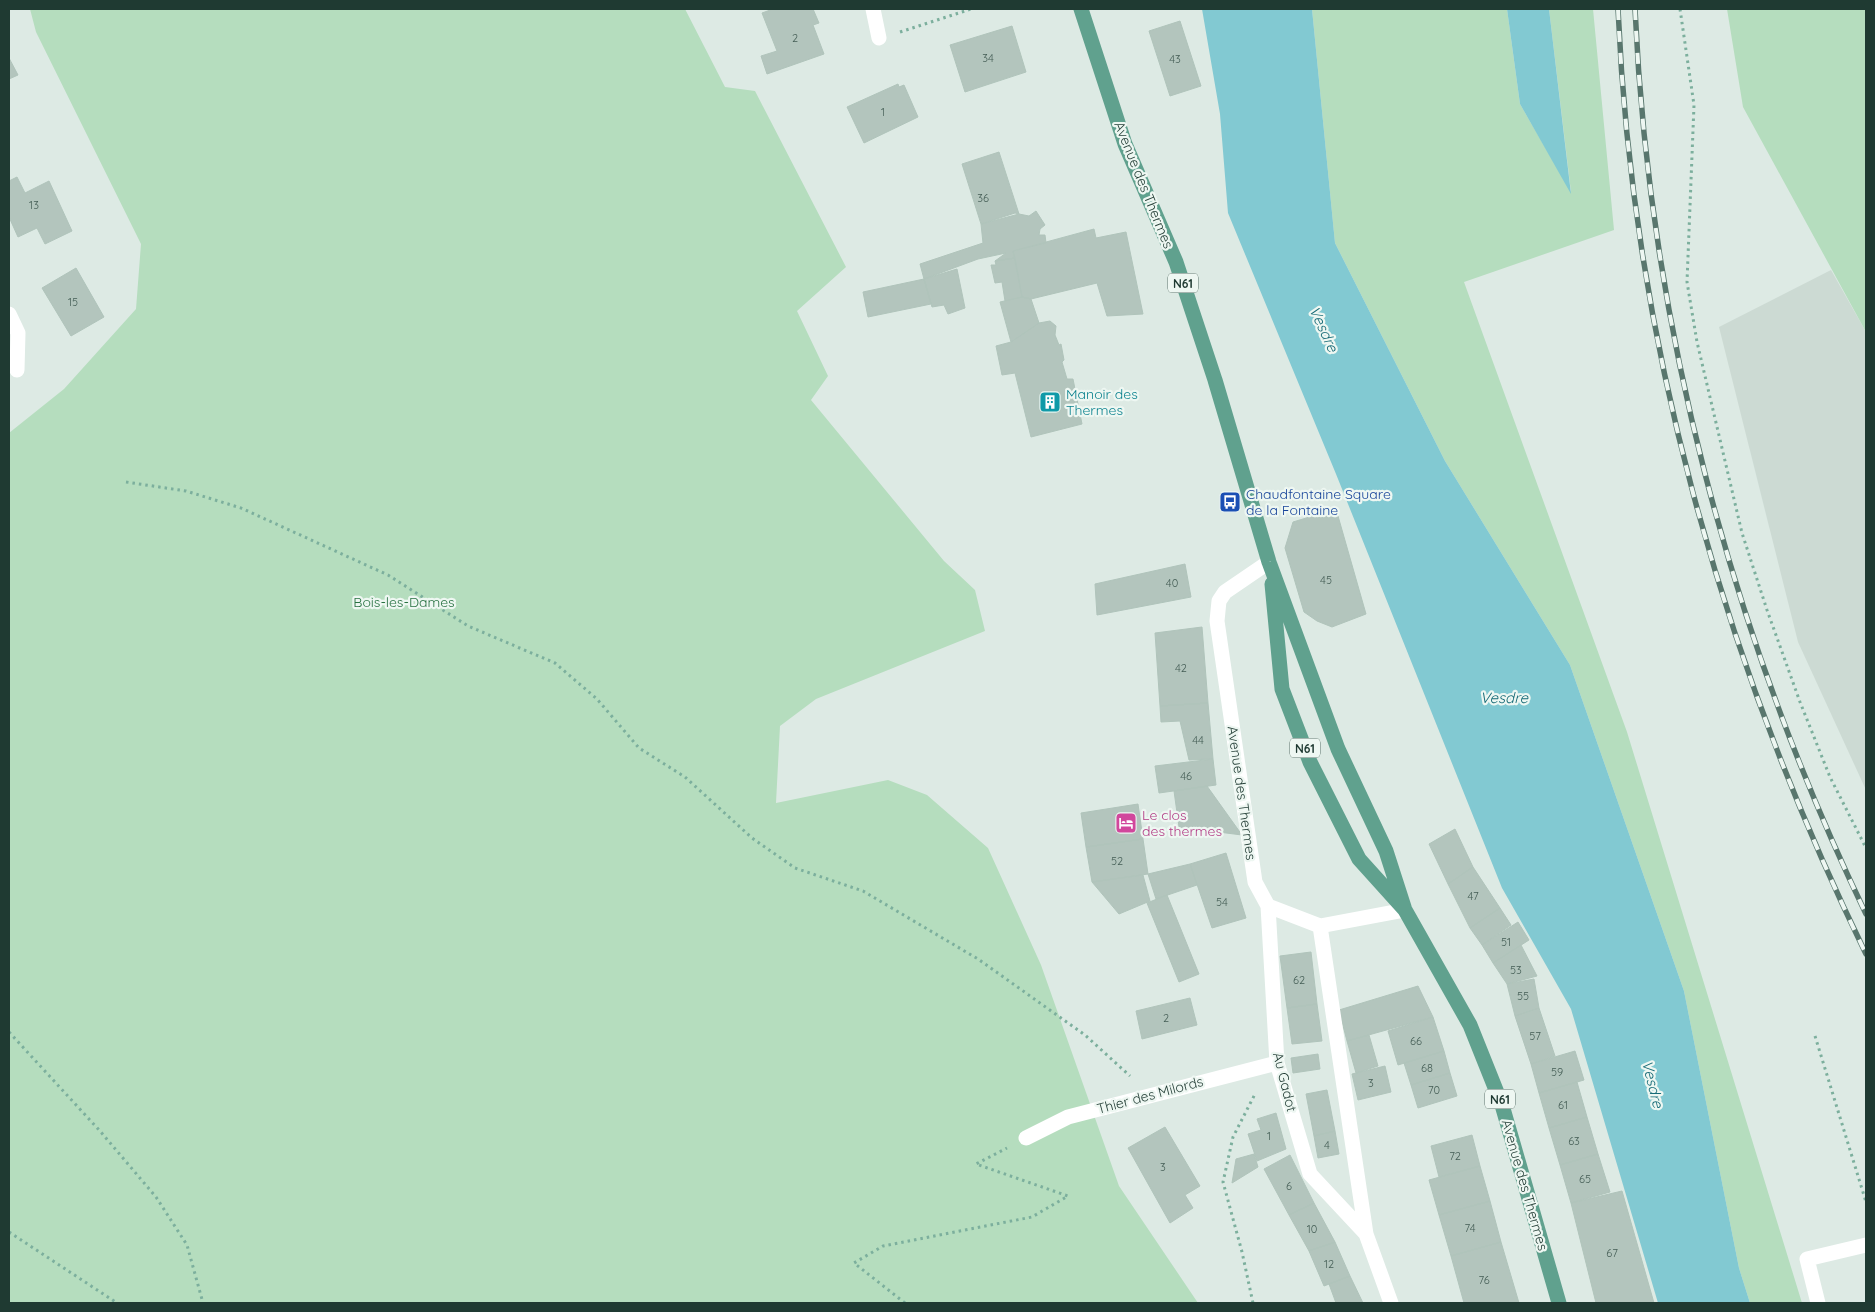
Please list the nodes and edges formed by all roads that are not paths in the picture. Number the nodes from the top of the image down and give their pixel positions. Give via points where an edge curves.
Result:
1 (873, 9) edge
2 (1081, 9) edge
3 (879, 38) road end
4 (9, 314) edge
5 (16, 370) dead end
6 (1270, 562) junction
7 (1268, 906) junction
8 (1404, 910) junction
9 (1320, 926) junction
10 (1277, 1063) junction
11 (1026, 1138) road end
12 (1366, 1234) junction
13 (1866, 1245) edge
14 (1391, 1303) edge
15 (1559, 1303) edge
16 (1818, 1303) edge

1 - 3 street
2 - 6 main road, Avenue des Thermes / N61 via 1125,144 1176,262
4 - 5 street via 18,333
6 - 7 street, Avenue des Thermes via 1225,592 1219,601 1217,621 1255,882
6 - 8 main road, Avenue des Thermes / N61 via 1338,749 1386,850
6 - 8 main road, Avenue des Thermes / N61 via 1282,689 1310,762 1359,858
7 - 9 street
7 - 10 street, Au Gadot
8 - 9 street
8 - 15 main road, Avenue des Thermes / N61 via 1470,1025 1502,1105
9 - 12 street, Au Gadot
10 - 11 street, Thier des Milords via 1068,1117
10 - 12 street, Au Gadot via 1310,1174
12 - 14 street, Au Gadot
13 - 16 street via 1807,1260

